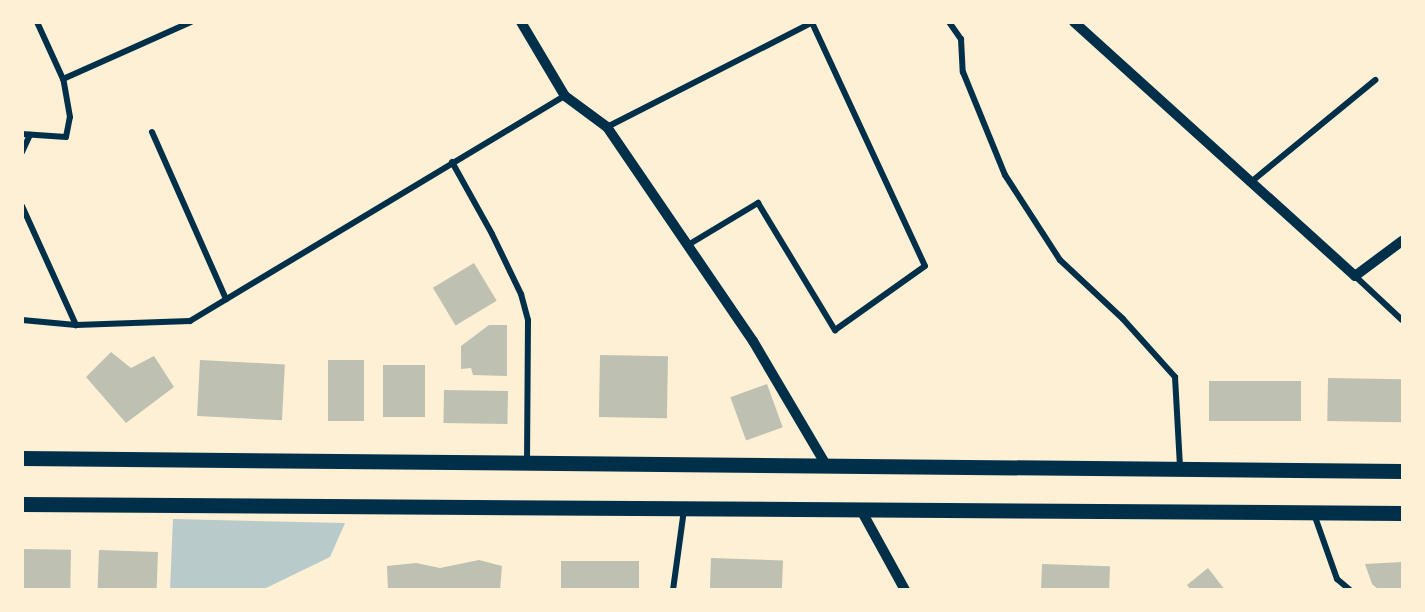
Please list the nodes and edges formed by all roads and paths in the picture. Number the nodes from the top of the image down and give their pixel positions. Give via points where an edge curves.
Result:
1 (38, 22) edge
2 (191, 22) edge
3 (950, 22) edge
4 (523, 23) edge
5 (812, 23) edge
6 (1077, 24) edge
7 (63, 79) junction
8 (1376, 80) dead end
9 (565, 96) junction
10 (607, 126) junction
11 (152, 132) dead end
12 (22, 134) edge
13 (30, 135) junction
14 (22, 152) edge
15 (452, 162) junction
16 (1251, 182) junction
17 (22, 206) edge
18 (1402, 241) edge
19 (687, 245) junction
20 (1355, 276) junction
21 (226, 299) junction
22 (22, 320) edge
23 (1402, 320) edge
24 (76, 325) junction
25 (22, 458) edge
26 (526, 463) junction
27 (826, 465) junction
28 (1180, 468) junction
29 (1402, 471) edge
30 (22, 504) edge
31 (684, 508) junction
32 (861, 510) junction
33 (1314, 513) junction
34 (1402, 513) edge
35 (1344, 584) junction
36 (673, 590) edge
37 (905, 590) edge
38 (1337, 590) edge
39 (1350, 590) edge

1 - 7 street
2 - 7 street
3 - 28 street via 961,39 963,72 1005,175 1060,260 1123,319 1175,377
4 - 9 street
5 - 10 street
5 - 19 street via 925,266 835,330 758,203
6 - 16 street
7 - 13 street via 70,117 66,137
8 - 16 street
9 - 10 street
9 - 15 street
10 - 19 street
11 - 21 street
12 - 13 street
13 - 14 street
15 - 21 street
15 - 26 street via 511,274 528,320
16 - 20 street
17 - 24 street
18 - 20 street
19 - 27 street via 753,341
20 - 23 street
21 - 24 street via 190,321
22 - 24 street
25 - 26 main road
26 - 27 main road
27 - 28 main road
28 - 29 main road
30 - 31 main road
31 - 32 main road
31 - 36 street
32 - 33 main road
32 - 37 street
33 - 34 main road
33 - 35 street via 1333,568
35 - 38 street
35 - 39 street

